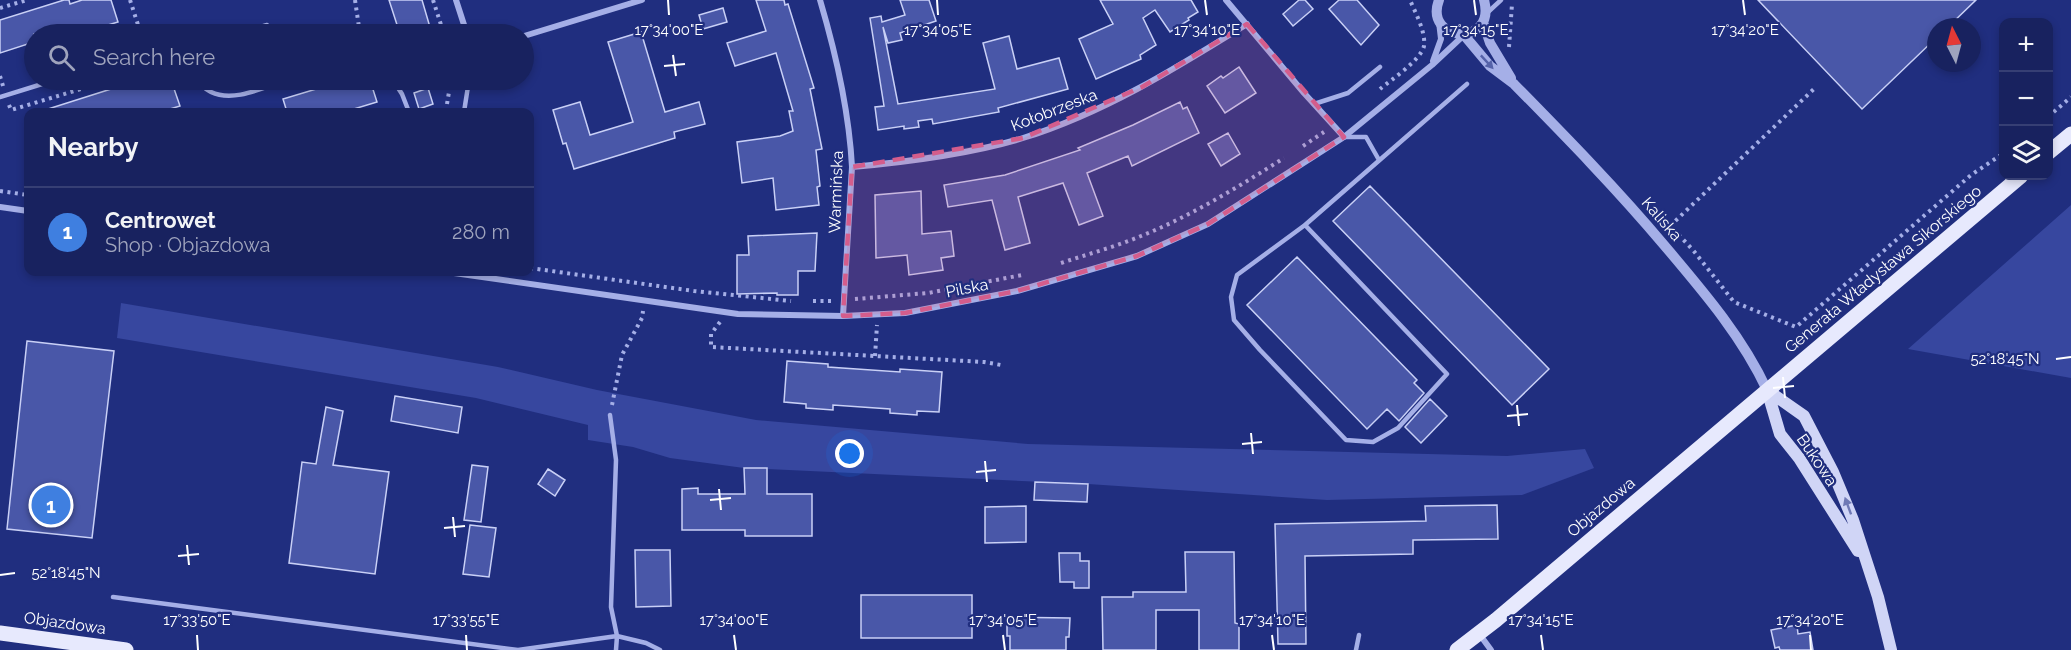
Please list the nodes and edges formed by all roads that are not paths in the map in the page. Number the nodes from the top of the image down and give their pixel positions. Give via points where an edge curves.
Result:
1 (456, 0) edge
2 (641, 0) edge
3 (820, 0) edge
4 (1226, 0) edge
5 (1484, 0) edge
6 (1501, 0) edge
7 (1436, 2) edge
8 (1484, 19) junction
9 (1438, 20) junction
10 (464, 24) edge
11 (1247, 24) junction
12 (534, 33) edge
13 (1464, 35) junction
14 (1432, 65) junction
15 (1380, 67) dead end
16 (1467, 84) dead end
17 (1514, 84) junction
18 (24, 90) edge
19 (208, 90) edge
20 (255, 90) edge
21 (398, 90) edge
22 (467, 90) edge
23 (0, 97) edge
24 (1314, 104) junction
25 (406, 108) edge
26 (465, 108) edge
27 (2071, 134) edge
28 (1344, 137) junction
29 (2053, 150) edge
30 (1379, 160) junction
31 (852, 167) junction
32 (2016, 180) edge
33 (0, 207) edge
34 (24, 210) edge
35 (1305, 225) junction
36 (475, 276) edge
37 (843, 316) junction
38 (1767, 390) junction
39 (610, 415) road end
40 (1865, 562) junction
41 (112, 597) dead end
42 (0, 633) edge
43 (1479, 634) junction
44 (1359, 635) dead end
45 (617, 636) junction
46 (126, 650) edge
47 (616, 650) edge
48 (660, 650) edge
49 (1356, 650) edge
50 (1457, 650) edge
51 (1491, 650) edge
52 (1891, 650) edge

1 - 10 street
2 - 12 street
3 - 31 street, Warmińska via 838,65
4 - 11 street
5 - 8 street, Kaliska
6 - 8 lane
7 - 9 street
8 - 13 street via 1478,28
8 - 17 street, Kaliska via 1491,43
9 - 13 street via 1449,32
9 - 14 street via 1441,39
11 - 24 street
11 - 31 street, Kołobrzeska via 1142,87 1034,134 988,146
13 - 14 street, Pilska
13 -> 17 street, Kaliska via 1490,66
14 - 28 street, Pilska
15 - 24 lane via 1348,93
16 - 30 lane
17 - 38 street, Kaliska via 1695,281 1740,343
18 - 23 lane
19 - 20 lane via 236,96
21 - 25 lane
22 - 26 lane
24 - 28 street
27 - 29 main road
28 - 30 lane via 1366,137
28 - 37 street, Pilska via 1208,224 1137,256 1017,291 960,303 905,313
30 - 35 lane
31 - 37 street, Warmińska
32 - 38 main road, Generała Władysława Sikorskiego
33 - 34 street
35 - 35 lane via 1237,274 1231,297 1234,320 1346,440 1373,442 1398,428 1446,374
36 - 37 street, Pilska via 738,314
38 - 40 main road, Bukowa via 1780,434
40 -> 38 main road, Bukowa via 1844,496 1813,430 1804,416
38 - 43 main road, Objazdowa
39 - 45 lane via 616,460 611,608
40 - 52 main road, Bukowa
41 - 45 lane via 518,650
42 - 46 main road, Objazdowa
43 - 50 main road, Objazdowa
43 - 51 street
44 - 49 lane
45 - 47 lane
45 - 48 lane

